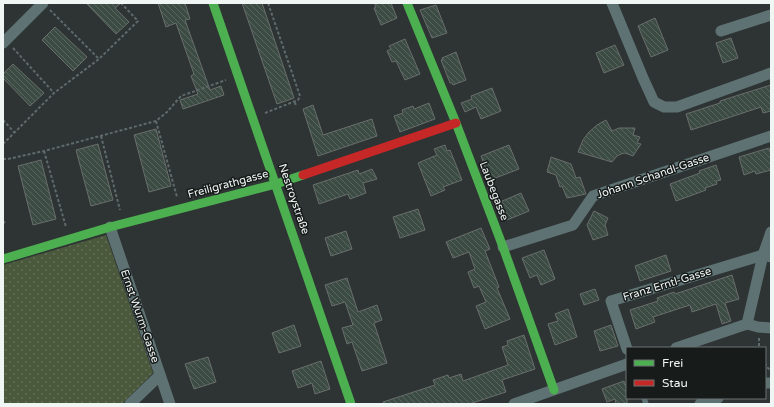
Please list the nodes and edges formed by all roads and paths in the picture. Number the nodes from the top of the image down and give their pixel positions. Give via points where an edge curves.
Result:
1 (43, 3) edge
2 (121, 3) edge
3 (213, 3) edge
4 (268, 3) edge
5 (407, 3) edge
6 (612, 3) edge
7 (771, 15) edge
8 (721, 32) dead end
9 (5, 42) edge
10 (99, 59) junction
11 (771, 73) edge
12 (239, 76) junction
13 (54, 93) junction
14 (295, 102) junction
15 (296, 107) dead end
16 (253, 117) junction
17 (3, 120) edge
18 (156, 121) junction
19 (456, 123) junction
20 (14, 132) junction
21 (101, 136) junction
22 (771, 136) edge
23 (3, 144) edge
24 (44, 151) junction
25 (3, 159) edge
26 (276, 184) junction
27 (181, 209) junction
28 (124, 224) junction
29 (110, 227) junction
30 (771, 232) edge
31 (69, 239) junction
32 (503, 247) junction
33 (767, 256) edge
34 (3, 259) edge
35 (747, 324) junction
36 (771, 328) edge
37 (626, 347) edge
38 (679, 347) edge
39 (626, 364) edge
40 (160, 375) junction
41 (554, 390) junction
42 (715, 399) edge
43 (130, 404) edge
44 (170, 404) edge
45 (351, 404) edge
46 (514, 404) edge
47 (700, 404) edge

1 - 9 street
1 - 10 path
2 - 10 path via 138,21
3 - 12 street, Nestroystraße
4 - 14 path via 300,96
5 - 19 street, Laubegasse
6 - 11 street via 654,102 664,107 677,107
7 - 8 street
9 - 13 path
10 - 13 path
12 - 16 street, Nestroystraße
12 - 18 path via 181,96
13 - 20 path
14 - 15 path
14 - 16 path
16 - 26 street, Nestroystraße
17 - 20 path
18 - 21 path
18 - 27 path
19 - 26 street, Freiligrathgasse
19 - 32 street, Laubegasse
20 - 23 path
21 - 24 path
21 - 28 path
22 - 32 street, Johann Schandl-Gasse via 593,196 573,225
24 - 25 path
24 - 31 path
26 - 27 street, Freiligrathgasse
26 - 45 street, Nestroystraße
27 - 28 street, Freiligrathgasse
28 - 29 street, Freiligrathgasse
29 - 31 street, Freiligrathgasse
29 - 40 street, Ernst Wurm-Gasse
30 - 33 street
31 - 34 street, Freiligrathgasse
32 - 41 street, Laubegasse
33 - 35 street
33 - 37 street, Franz Erntl-Gasse via 611,301
35 - 36 street
35 - 38 street
39 - 41 street
40 - 43 street
40 - 44 street, Ernst Wurm-Gasse
41 - 46 street
42 - 47 street

